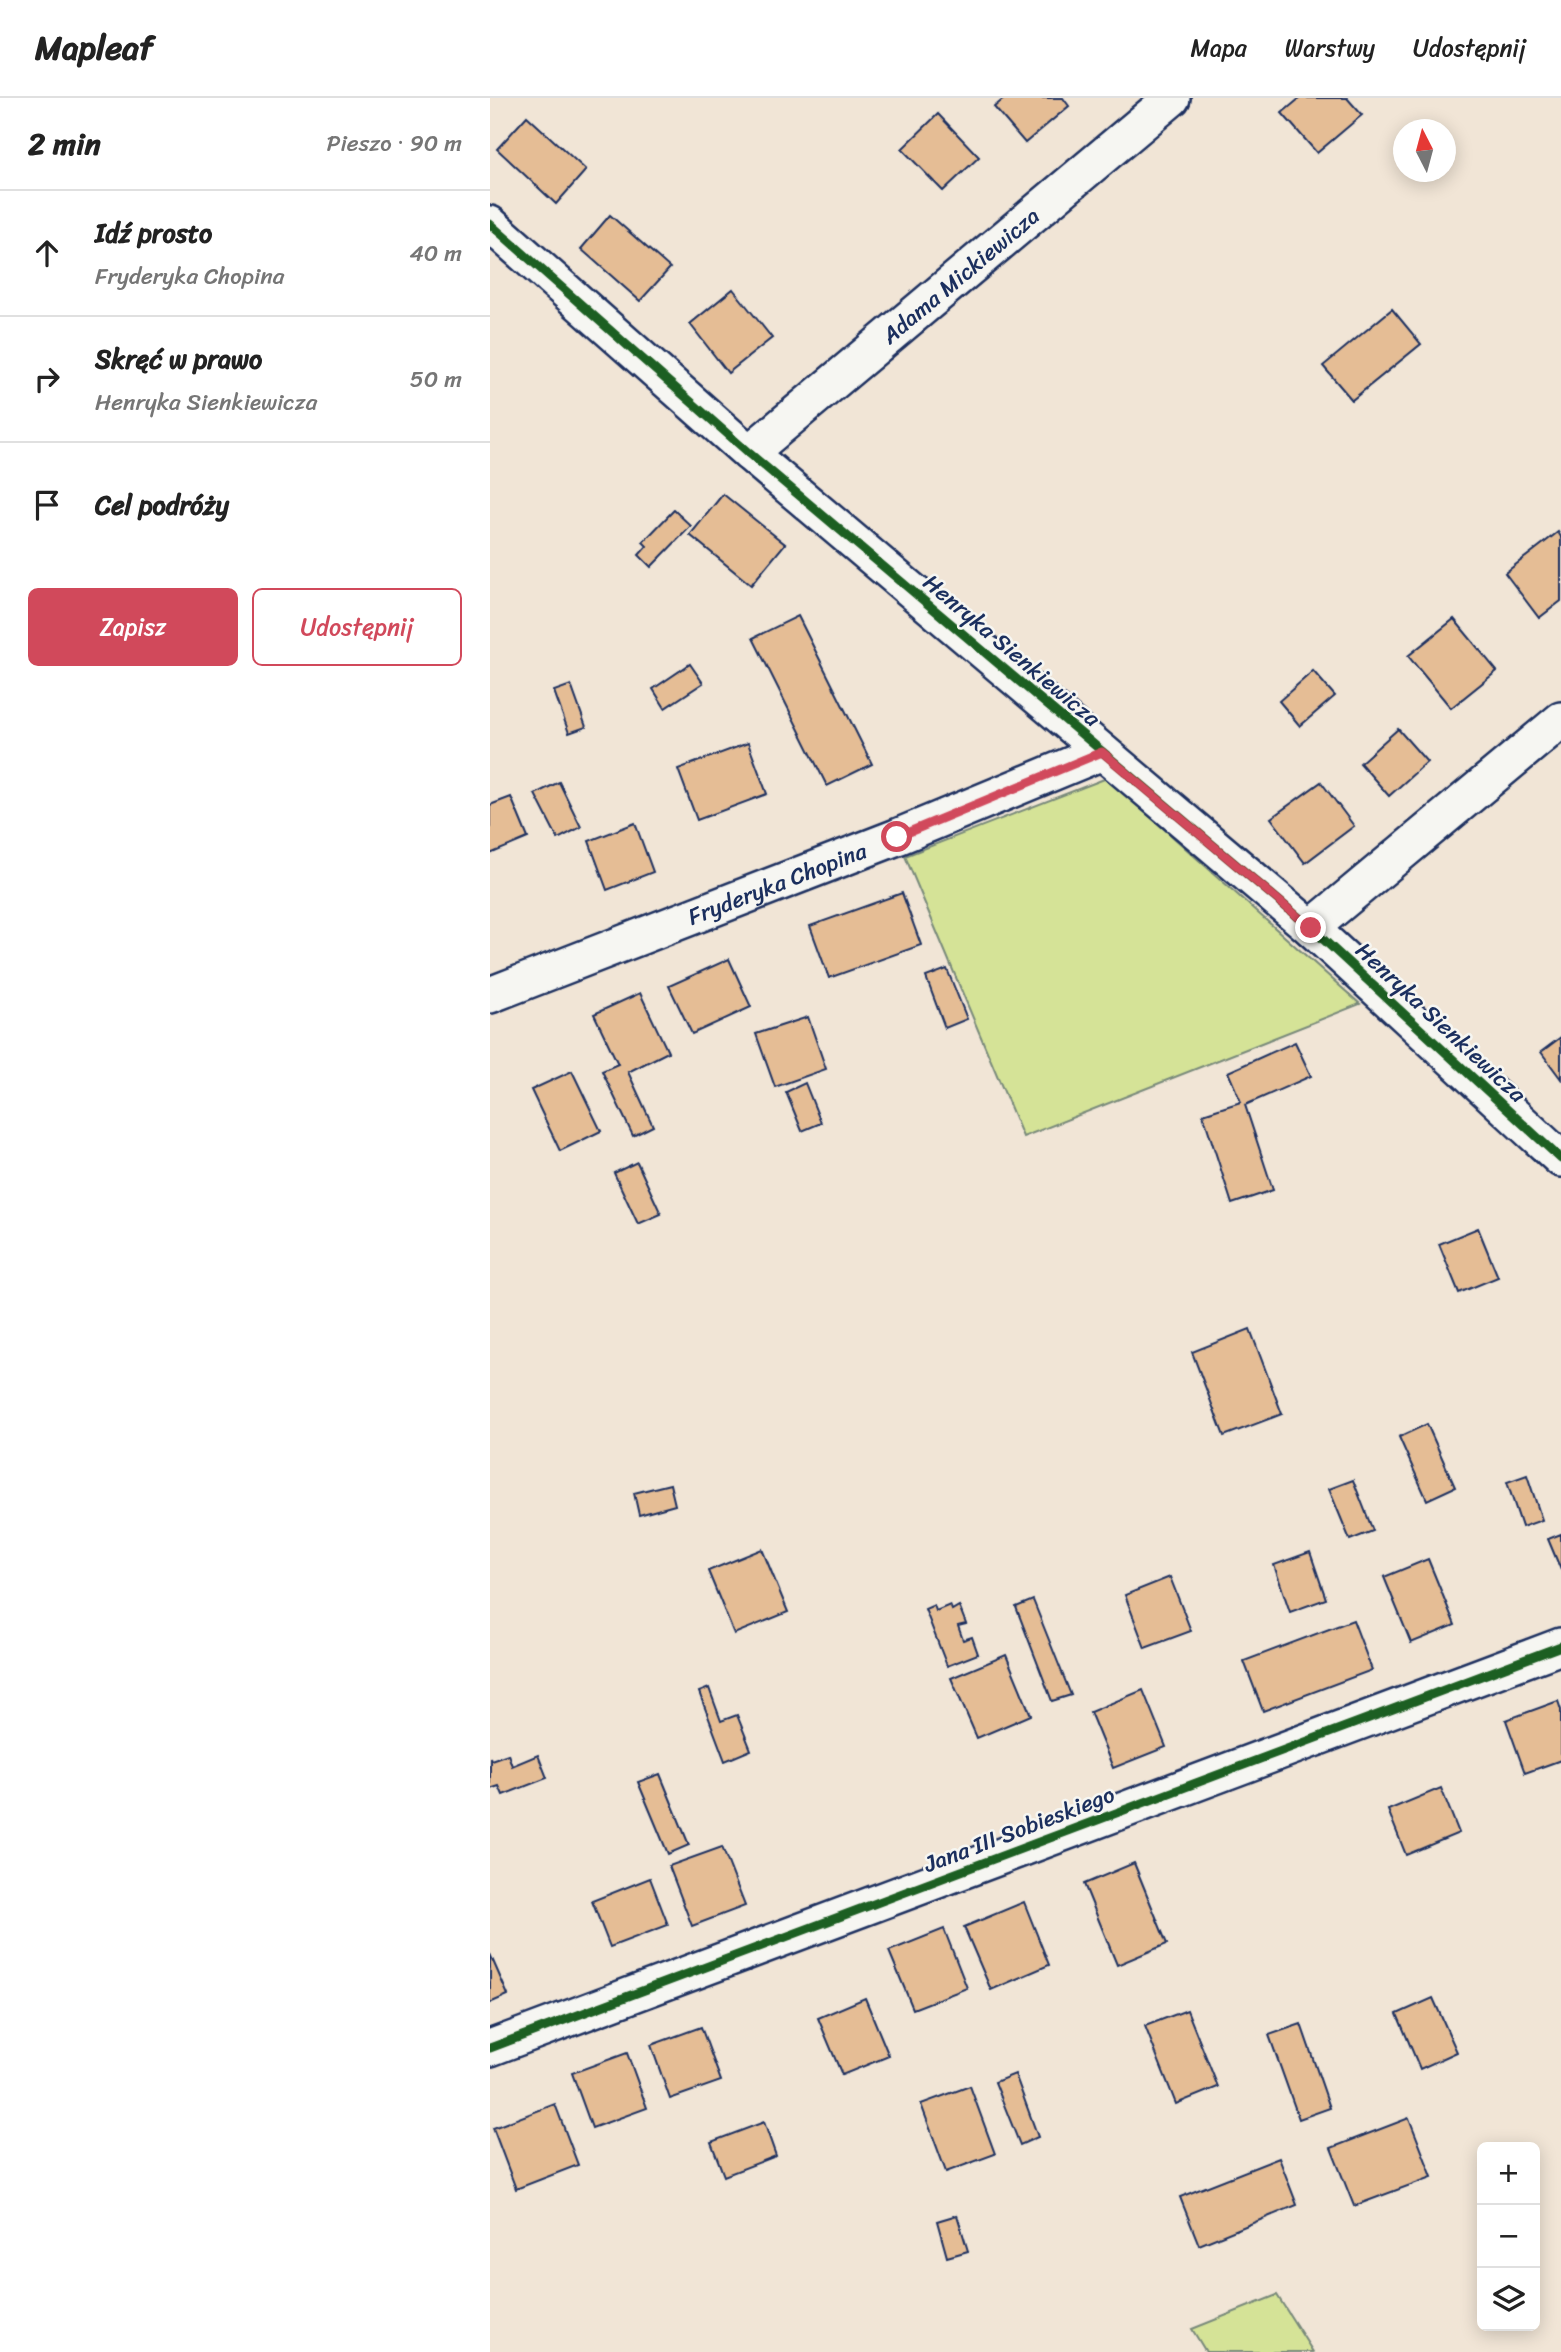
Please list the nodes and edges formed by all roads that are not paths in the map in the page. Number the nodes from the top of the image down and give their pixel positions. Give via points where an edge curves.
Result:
1 (1172, 98) edge
2 (490, 224) edge
3 (749, 453) junction
4 (1561, 720) edge
5 (1102, 752) junction
6 (1311, 928) junction
7 (490, 995) edge
8 (1561, 1159) edge
9 (1561, 1646) edge
10 (490, 2048) edge

1 - 3 street, Adama Mickiewicza
2 - 3 street, Henryka Sienkiewicza
3 - 5 street, Henryka Sienkiewicza
4 - 6 street
5 - 6 street, Henryka Sienkiewicza
5 - 7 street, Fryderyka Chopina
6 - 8 street, Henryka Sienkiewicza
9 - 10 street, Jana III Sobieskiego

